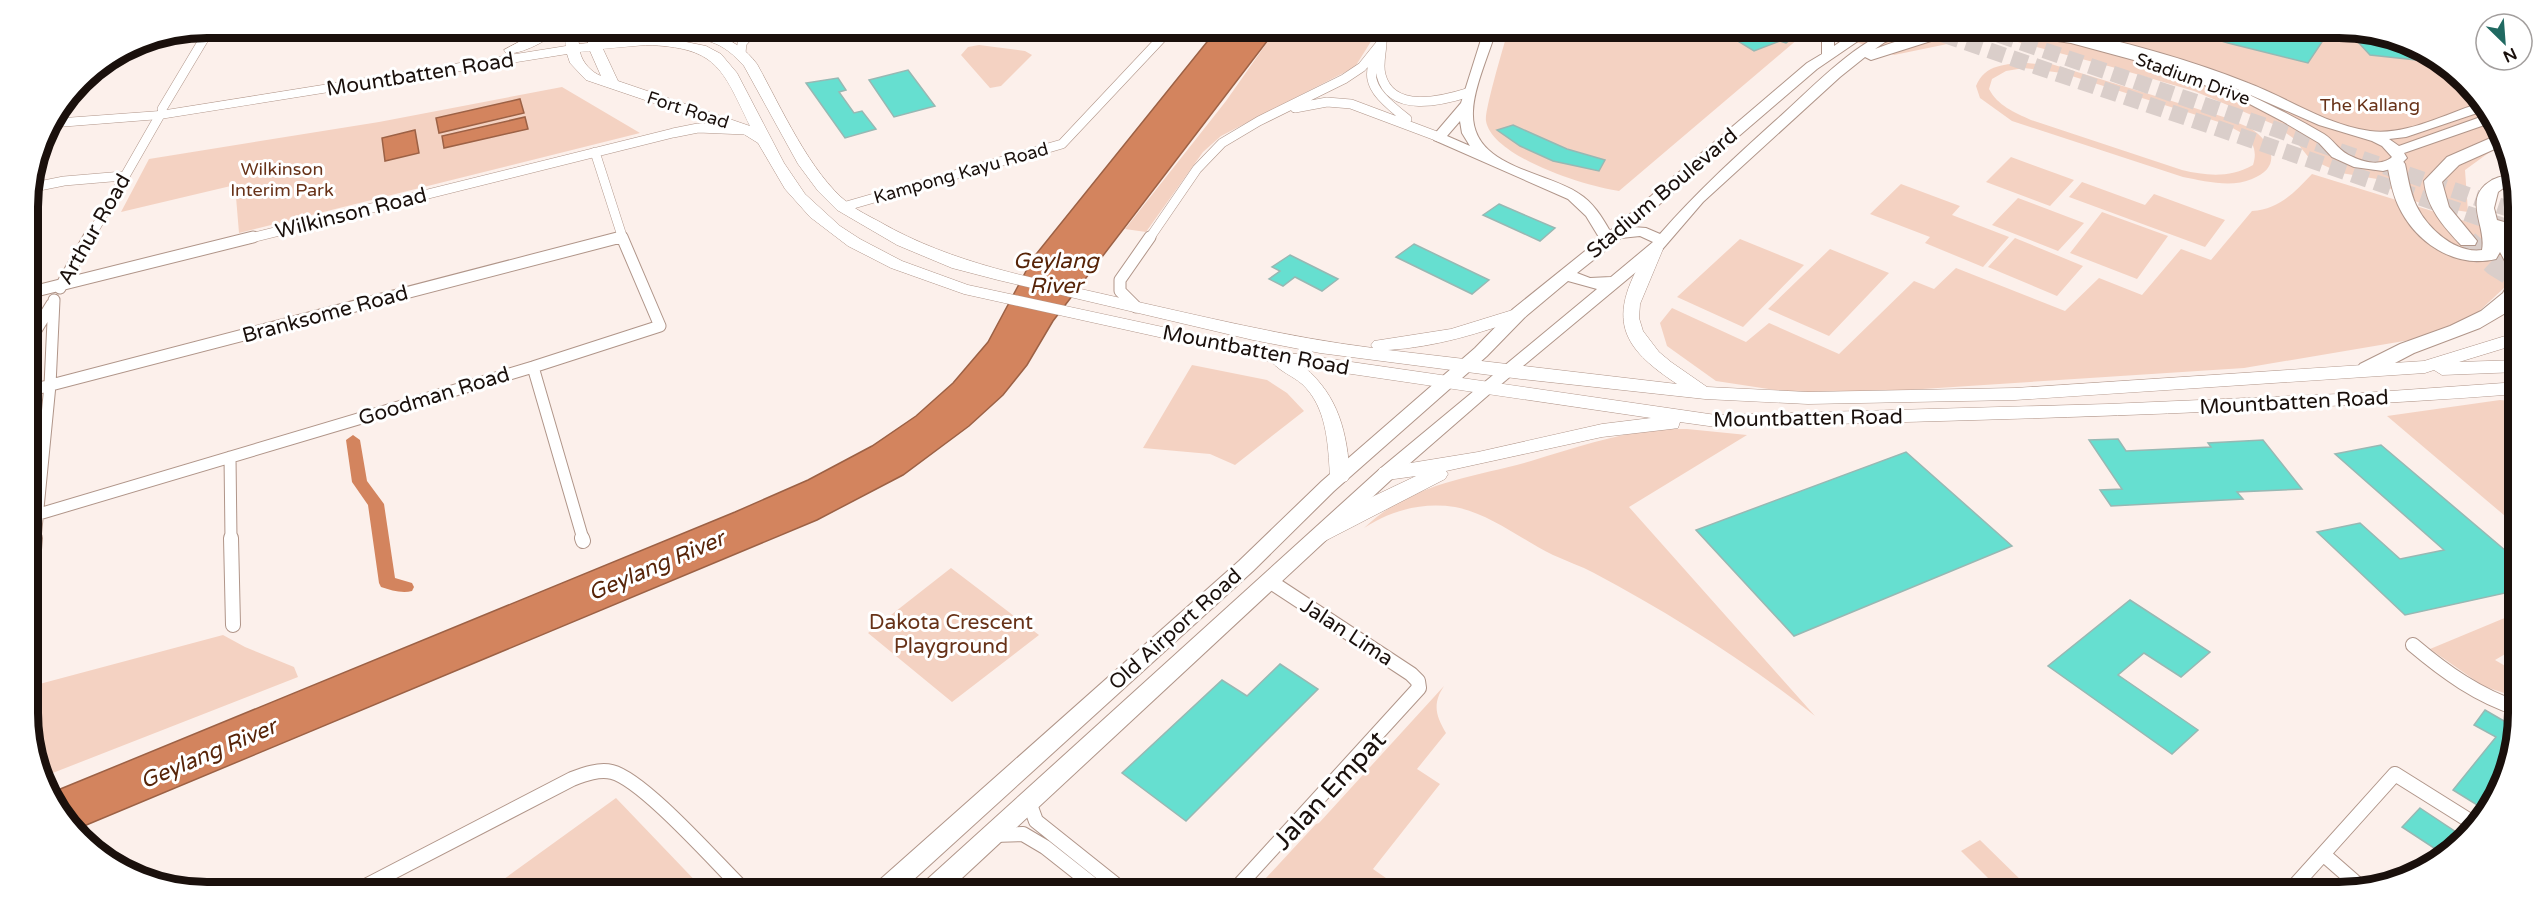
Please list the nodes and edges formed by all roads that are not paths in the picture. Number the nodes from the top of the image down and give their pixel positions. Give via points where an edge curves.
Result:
1 (205, 38) edge
2 (537, 38) edge
3 (594, 38) edge
4 (617, 38) edge
5 (713, 38) edge
6 (746, 38) edge
7 (1162, 38) edge
8 (1384, 38) edge
9 (1487, 38) edge
10 (1828, 38) edge
11 (1854, 38) edge
12 (1884, 38) edge
13 (1937, 38) edge
14 (2054, 38) edge
15 (2086, 38) edge
16 (570, 39) edge
17 (1382, 42) junction
18 (511, 50) junction
19 (741, 53) junction
20 (1828, 54) junction
21 (1835, 74) junction
22 (612, 84) junction
23 (1468, 98) junction
24 (2477, 109) edge
25 (161, 112) junction
26 (695, 113) junction
27 (1274, 113) junction
28 (2485, 121) edge
29 (59, 123) edge
30 (1418, 127) junction
31 (747, 130) junction
32 (673, 133) junction
33 (2360, 134) junction
34 (1439, 137) junction
35 (764, 140) junction
36 (2324, 140) junction
37 (2496, 142) edge
38 (595, 152) junction
39 (2396, 158) junction
40 (1493, 162) junction
41 (123, 176) junction
42 (2506, 178) edge
43 (2506, 180) edge
44 (39, 186) edge
45 (843, 207) junction
46 (622, 237) junction
47 (1612, 237) junction
48 (2468, 241) tunnel mouth
49 (1658, 246) junction
50 (2508, 249) edge
51 (1566, 274) junction
52 (1618, 280) junction
53 (61, 285) junction
54 (38, 291) edge
55 (2508, 299) edge
56 (54, 300) junction
57 (1136, 307) junction
58 (1519, 313) junction
59 (38, 327) edge
60 (2508, 341) edge
61 (1320, 346) junction
62 (1269, 356) junction
63 (1466, 365) junction
64 (2508, 366) edge
65 (533, 367) junction
66 (2425, 367) junction
67 (2367, 369) junction
68 (1507, 370) junction
69 (1446, 383) junction
70 (50, 386) junction
71 (1487, 387) junction
72 (38, 389) edge
73 (2508, 390) edge
74 (1705, 393) junction
75 (1716, 421) junction
76 (1492, 456) junction
77 (230, 457) junction
78 (1387, 473) junction
79 (1340, 476) junction
80 (38, 478) edge
81 (38, 515) edge
82 (1323, 534) junction
83 (582, 542) dead end
84 (1271, 582) junction
85 (233, 625) dead end
86 (2413, 645) dead end
87 (1420, 685) joint
88 (2508, 706) edge
89 (1029, 802) junction
90 (2469, 820) edge
91 (993, 835) junction
92 (2323, 854) junction
93 (2299, 881) edge
94 (2353, 881) edge
95 (373, 882) edge
96 (736, 882) edge
97 (894, 882) edge
98 (941, 882) edge
99 (1089, 882) edge
100 (1112, 882) edge
101 (1243, 882) edge

1 - 25 street, Arthur Road
2 - 18 main road
3 - 22 main road via 600,63
4 - 35 main road, Mountbatten Road via 682,44 710,54 728,69
5 - 19 main road, Mountbatten Road
6 - 19 street
7 - 45 street, Kampong Kayu Road via 1062,144
8 - 17 street
9 - 23 street
10 - 20 street
11 - 20 street, Stadium Boulevard
12 - 21 street, Stadium Boulevard
13 - 21 street via 1891,48
14 - 36 street, Stadium Drive via 2200,77 2271,108
15 - 33 street, Stadium Drive via 2214,75
16 - 18 main road, Mountbatten Road
16 - 22 main road, Fort Road via 575,60 587,75
16 - 25 main road, Mountbatten Road
17 - 23 street via 1381,74 1389,90 1420,102
17 - 27 street via 1362,67 1344,79
17 - 30 street via 1371,62 1373,86 1386,103
18 - 25 main road, Mountbatten Road
19 - 45 main road, Mountbatten Road via 806,164
20 - 47 street, Stadium Boulevard
21 - 49 street, Stadium Boulevard via 1698,199
22 - 26 main road, Fort Road
23 - 34 street
23 - 40 street via 1467,131
24 - 33 street, Stadium Drive via 2401,135
25 - 29 main road, Mountbatten Road
25 - 41 street, Arthur Road
26 - 31 main road, Fort Road
26 - 32 street, Wilkinson Road via 689,123
27 - 30 street via 1340,102
27 - 57 street via 1222,143 1197,169 1159,221 1120,280 1120,291
28 - 39 street, Stadium Drive
30 - 34 street
31 - 32 street, Wilkinson Road via 698,128
31 - 35 main road, Fort Road
32 - 38 street, Wilkinson Road
33 - 36 street, Stadium Drive via 2340,132 2329,134
33 - 39 street, Stadium Drive via 2384,142
34 - 40 street
35 - 62 main road, Mountbatten Road via 798,195 817,216 881,258 938,281 996,296
36 - 39 street, Stadium Drive via 2333,153 2352,162 2373,167
37 - 48 highway via 2453,161 2433,181 2433,196 2439,209
38 - 46 street, Goodman Road
38 - 53 street, Wilkinson Road
39 - 42 highway via 2407,205 2419,223 2445,247 2473,257 2492,252 2485,204 2490,189
40 - 47 street via 1573,196
41 - 44 street
41 - 53 street, Arthur Road
43 - 50 highway via 2494,210
45 - 57 main road, Mountbatten Road via 903,242 958,264
46 - 65 street, Goodman Road via 660,326
46 - 70 street, Branksome Road
47 - 49 street via 1645,233 1657,237
47 - 51 street, Stadium Boulevard
49 - 52 street, Stadium Boulevard
49 - 74 main road via 1630,307 1633,326 1654,358
51 - 52 street via 1595,284
51 - 58 street, Stadium Boulevard
52 - 68 street, Stadium Boulevard
53 - 54 street, Wilkinson Road
53 - 56 street, Arthur Road
55 - 67 highway via 2484,319 2413,346
56 - 59 street, Arthur Road
56 - 70 street
57 - 61 main road, Mountbatten Road
58 - 61 main road via 1498,322 1406,344
58 - 63 street, Stadium Boulevard
60 - 66 main road, Mountbatten Road
61 - 63 main road, Mountbatten Road
62 - 69 main road, Mountbatten Road
62 - 79 main road via 1310,381 1330,409
63 - 68 main road, Mountbatten Road
63 - 69 street, Old Airport Road
64 - 66 main road
65 - 77 street, Goodman Road
65 - 83 street
66 - 67 main road, Mountbatten Road
67 - 74 main road, Mountbatten Road via 2015,394 1808,398
68 - 71 street, Old Airport Road
68 - 74 main road, Mountbatten Road
69 - 71 main road, Mountbatten Road
69 - 79 street, Old Airport Road
70 - 72 street, Branksome Road
70 - 80 street
71 - 75 main road, Mountbatten Road
71 - 78 street, Old Airport Road
73 - 75 main road, Mountbatten Road via 2108,410
75 - 76 main road via 1597,430
76 - 78 main road
76 - 82 main road via 1425,478
77 - 81 street, Goodman Road
77 - 85 street
78 - 82 street, Old Airport Road
79 - 97 street, Old Airport Road via 1246,566
82 - 84 street, Old Airport Road
84 - 87 street, Jalan Lima via 1411,674
84 - 89 street, Old Airport Road
86 - 88 street via 2480,694
87 - 101 street, Jalan Empat via 1379,736
89 - 91 street, Old Airport Road
89 - 100 street via 1036,821
90 - 92 street via 2395,774
91 - 98 street, Old Airport Road
91 - 99 street via 1023,834
92 - 93 street
92 - 94 street
95 - 96 street via 572,778 605,768 623,774 640,787

